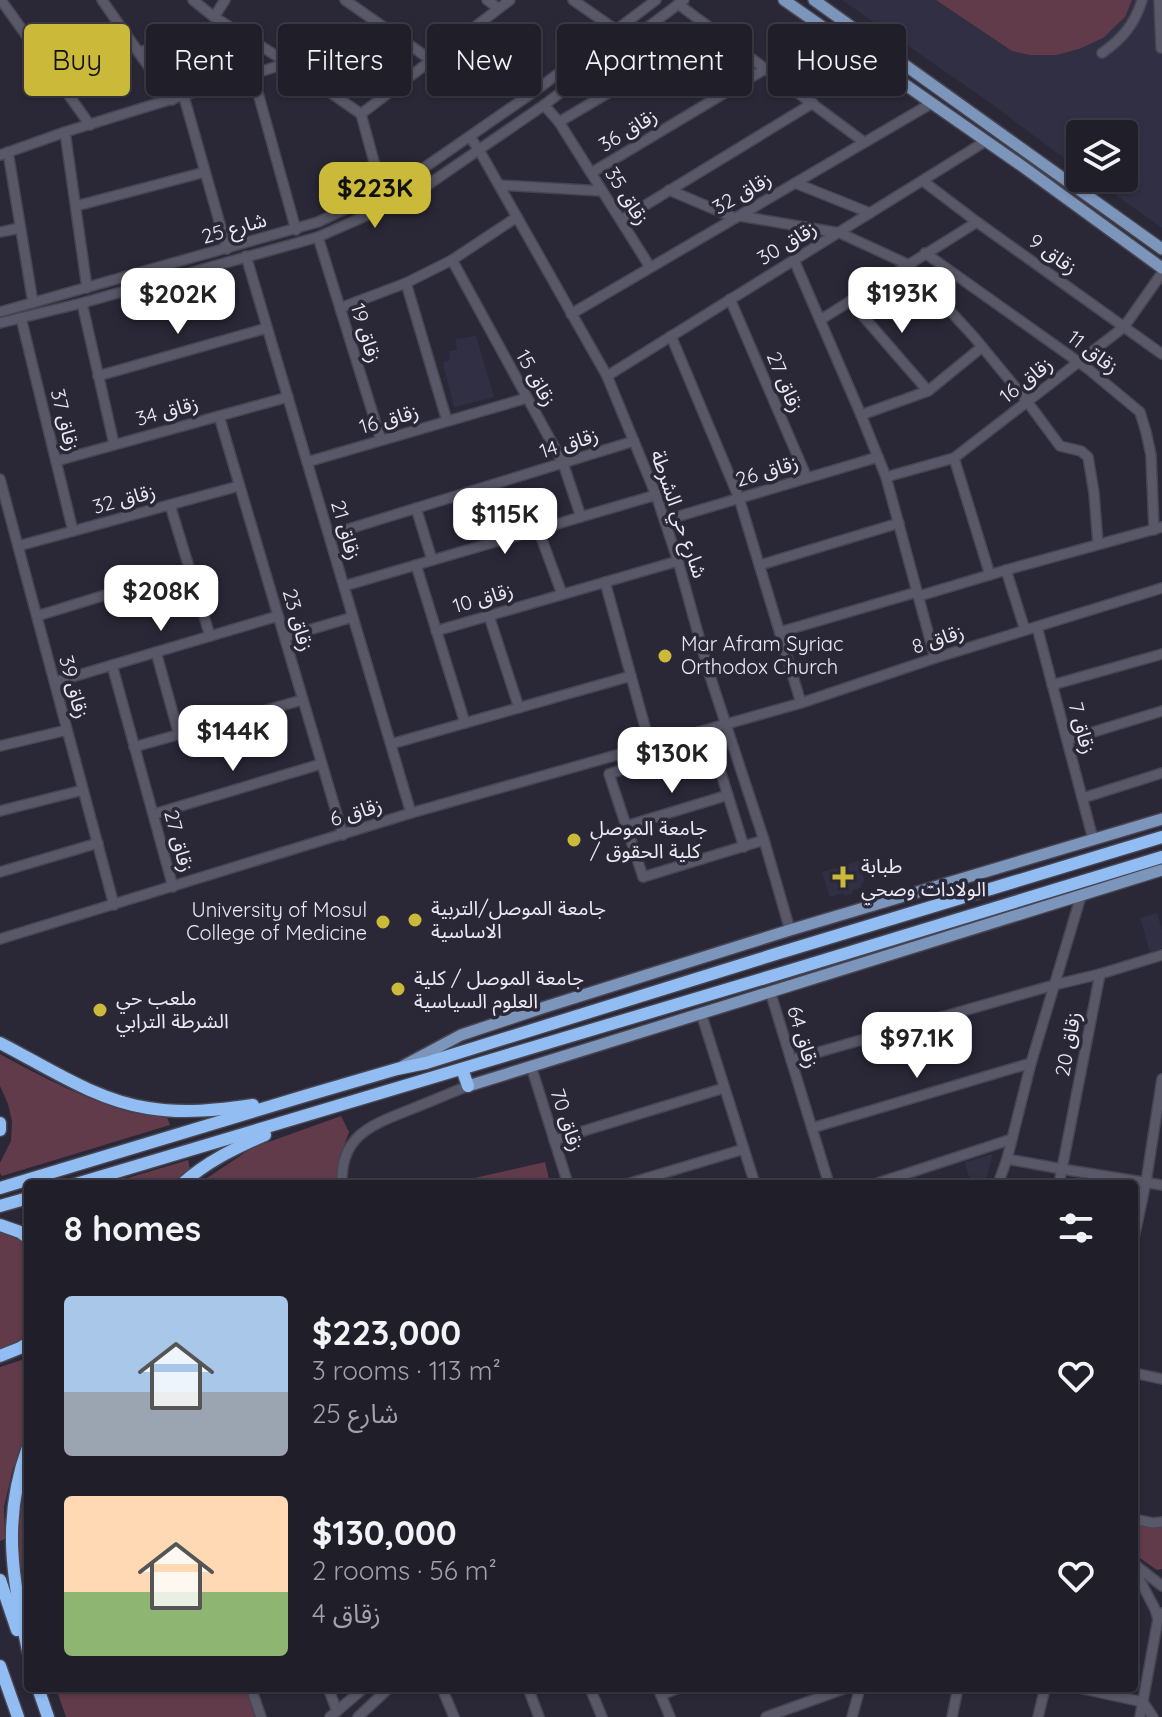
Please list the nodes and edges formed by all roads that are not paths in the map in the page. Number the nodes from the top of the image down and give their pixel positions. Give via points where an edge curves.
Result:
1 (1, 0) edge
2 (102, 0) edge
3 (193, 0) edge
4 (225, 0) edge
5 (345, 0) edge
6 (487, 0) edge
7 (510, 0) edge
8 (573, 0) edge
9 (656, 0) edge
10 (784, 0) edge
11 (814, 0) edge
12 (1142, 0) edge
13 (1159, 0) edge
14 (681, 2) edge
15 (498, 8) junction
16 (214, 17) junction
17 (225, 24) edge
18 (477, 24) edge
19 (607, 24) edge
20 (624, 24) edge
21 (705, 24) edge
22 (1161, 48) edge
23 (146, 50) edge
24 (138, 52) junction
25 (1102, 53) dead end
26 (427, 57) edge
27 (752, 60) edge
28 (427, 63) edge
29 (765, 69) junction
30 (557, 74) edge
31 (187, 96) edge
32 (259, 96) edge
33 (335, 96) edge
34 (603, 96) edge
35 (184, 97) junction
36 (172, 100) junction
37 (813, 103) junction
38 (932, 103) junction
39 (544, 105) junction
40 (361, 114) junction
41 (559, 122) junction
42 (90, 125) junction
43 (65, 132) junction
44 (470, 137) junction
45 (986, 141) junction
46 (864, 142) junction
47 (479, 150) junction
48 (4, 153) edge
49 (1031, 154) junction
50 (1022, 166) junction
51 (205, 172) junction
52 (591, 173) junction
53 (923, 181) junction
54 (795, 183) junction
55 (499, 185) junction
56 (669, 190) junction
57 (382, 191) junction
58 (602, 191) junction
59 (76, 206) junction
60 (870, 213) junction
61 (517, 217) junction
62 (737, 217) junction
63 (621, 220) junction
64 (977, 222) junction
65 (20, 228) junction
66 (296, 230) junction
67 (0, 232) edge
68 (840, 233) junction
69 (318, 237) junction
70 (227, 249) junction
71 (1162, 249) edge
72 (925, 253) junction
73 (246, 256) junction
74 (452, 260) junction
75 (794, 260) junction
76 (907, 264) junction
77 (650, 267) junction
78 (1162, 271) edge
79 (406, 283) junction
80 (87, 288) junction
81 (61, 295) junction
82 (730, 299) junction
83 (850, 301) junction
84 (33, 303) junction
85 (82, 303) junction
86 (64, 307) junction
87 (340, 308) junction
88 (0, 312) edge
89 (571, 314) junction
90 (21, 318) junction
91 (820, 320) junction
92 (0, 323) edge
93 (1124, 327) junction
94 (267, 328) junction
95 (671, 336) junction
96 (982, 347) junction
97 (1162, 354) edge
98 (1078, 361) junction
99 (98, 376) junction
100 (607, 376) junction
101 (928, 391) junction
102 (288, 397) junction
103 (527, 398) junction
104 (1028, 402) junction
105 (861, 415) junction
106 (219, 416) junction
107 (447, 421) junction
108 (381, 440) junction
109 (634, 441) junction
110 (114, 444) junction
111 (878, 457) junction
112 (954, 458) junction
113 (56, 461) junction
114 (307, 462) junction
115 (563, 463) junction
116 (886, 477) junction
117 (807, 478) junction
118 (0, 479) edge
119 (239, 486) junction
120 (656, 495) junction
121 (739, 498) junction
122 (170, 505) junction
123 (416, 508) junction
124 (4, 512) edge
125 (581, 517) junction
126 (666, 520) junction
127 (899, 523) junction
128 (1158, 528) edge
129 (538, 529) junction
130 (73, 531) junction
131 (329, 535) junction
132 (1098, 544) junction
133 (18, 546) junction
134 (432, 560) junction
135 (678, 561) junction
136 (416, 565) junction
137 (760, 565) junction
138 (190, 569) junction
139 (1006, 570) junction
140 (990, 575) junction
141 (605, 582) junction
142 (344, 586) junction
143 (1162, 588) edge
144 (562, 594) junction
145 (918, 594) junction
146 (37, 616) junction
147 (278, 616) junction
148 (489, 616) junction
149 (353, 617) junction
150 (1037, 627) junction
151 (1025, 630) junction
152 (436, 631) junction
153 (780, 632) junction
154 (210, 636) junction
155 (285, 637) junction
156 (156, 652) junction
157 (1162, 654) edge
158 (935, 658) junction
159 (112, 665) junction
160 (631, 676) junction
161 (55, 682) junction
162 (1052, 685) junction
163 (302, 700) junction
164 (801, 703) junction
165 (519, 708) junction
166 (1162, 711) edge
167 (465, 723) junction
168 (725, 725) junction
169 (67, 730) junction
170 (179, 735) junction
171 (1067, 740) junction
172 (391, 744) junction
173 (650, 745) junction
174 (0, 746) edge
175 (134, 747) junction
176 (321, 764) junction
177 (1162, 773) edge
178 (83, 790) junction
179 (728, 795) junction
180 (1083, 798) junction
181 (0, 811) edge
182 (411, 813) junction
183 (154, 814) junction
184 (1162, 819) edge
185 (626, 826) junction
186 (343, 835) junction
187 (1162, 837) edge
188 (1093, 839) junction
189 (764, 840) junction
190 (98, 843) junction
191 (744, 847) junction
192 (1162, 857) edge
193 (1162, 870) edge
194 (0, 872) edge
195 (173, 887) junction
196 (1081, 896) junction
197 (114, 905) junction
198 (790, 930) junction
199 (0, 939) edge
200 (1162, 955) edge
201 (1100, 974) junction
202 (1054, 985) junction
203 (770, 991) junction
204 (701, 1013) junction
205 (0, 1043) edge
206 (791, 1060) junction
207 (1031, 1063) junction
208 (531, 1066) junction
209 (397, 1069) junction
210 (462, 1069) junction
211 (1162, 1079) edge
212 (468, 1086) junction
213 (724, 1088) junction
214 (308, 1095) junction
215 (320, 1112) junction
216 (0, 1123) edge
217 (812, 1128) junction
218 (0, 1130) edge
219 (1012, 1139) junction
220 (554, 1140) junction
221 (744, 1149) junction
222 (1007, 1159) junction
223 (1062, 1169) junction
224 (26, 1180) edge
225 (90, 1180) edge
226 (187, 1180) edge
227 (342, 1180) edge
228 (567, 1180) edge
229 (650, 1180) edge
230 (754, 1180) edge
231 (828, 1180) edge
232 (887, 1180) edge
233 (999, 1180) edge
234 (1060, 1180) edge
235 (1133, 1180) edge
236 (24, 1181) edge
237 (1138, 1181) edge
238 (1146, 1182) junction
239 (1162, 1185) edge
240 (0, 1188) edge
241 (24, 1199) edge
242 (0, 1206) edge
243 (1138, 1219) edge
244 (0, 1225) edge
245 (24, 1235) edge
246 (24, 1345) edge
247 (0, 1356) edge
248 (1138, 1374) edge
249 (1162, 1379) edge
250 (24, 1460) edge
251 (1138, 1520) edge
252 (1162, 1522) edge
253 (1138, 1569) edge
254 (1138, 1574) edge
255 (0, 1580) edge
256 (1162, 1586) edge
257 (1160, 1616) edge
258 (24, 1633) edge
259 (24, 1648) edge
260 (2, 1672) edge
261 (39, 1692) edge
262 (252, 1692) edge
263 (329, 1692) edge
264 (359, 1692) edge
265 (385, 1692) edge
266 (444, 1692) edge
267 (530, 1692) edge
268 (592, 1692) edge
269 (659, 1692) edge
270 (835, 1692) edge
271 (859, 1692) edge
272 (957, 1692) edge
273 (1044, 1692) edge
274 (1097, 1692) edge
275 (1143, 1702) junction
276 (333, 1714) edge
277 (18, 1717) edge
278 (48, 1717) edge
279 (261, 1717) edge
280 (358, 1717) edge
281 (454, 1717) edge
282 (539, 1717) edge
283 (602, 1717) edge
284 (670, 1717) edge
285 (766, 1717) edge
286 (852, 1717) edge
287 (952, 1717) edge
288 (1038, 1717) edge
289 (1140, 1717) edge
290 (1153, 1717) edge

1 - 42 street
2 - 24 street
3 - 16 street
4 - 16 street
5 - 26 street
6 - 15 street
7 - 15 street
8 - 19 street
9 - 20 street, شارع 25
10 - 38 main road
11 - 49 main road
12 - 25 street via 1128,31
13 - 22 street
14 - 21 street
14 - 39 street, شارع 25
15 - 18 street
16 - 17 street
23 - 24 street
24 - 36 street
27 - 29 street
28 - 40 street
29 - 37 street
29 - 52 street, زقاق 36
30 - 44 street, شارع 25
31 - 35 street
32 - 66 street
33 - 40 street
34 - 41 street
35 - 36 street
35 - 51 street
36 - 42 street
37 - 46 street
37 - 56 street
38 - 45 main road
38 - 46 street, زقاق 32
39 - 41 street, زقاق 35
39 - 47 street, شارع 25
40 - 57 street
41 - 52 street, زقاق 35
42 - 43 street
43 - 48 street
43 - 59 street
44 - 47 street, شارع حي الشرطة
44 - 57 street, شارع 25
45 - 50 main road
45 - 53 street, زقاق 30
46 - 54 street, زقاق 32
47 - 55 street, شارع حي الشرطة
47 - 69 street, شارع 25 via 413,195
48 - 65 street
49 - 50 main road
49 - 71 main road
50 - 78 main road
51 - 59 street
51 - 70 street
52 - 58 street, زقاق 35
53 - 60 street, زقاق 30
53 - 64 street, زقاق 9
54 - 60 street
54 - 62 street, زقاق 32
55 - 58 street
55 - 61 street, شارع حي الشرطة
56 - 62 street
56 - 63 street
57 - 66 street, شارع 25
58 - 63 street, زقاق 35
59 - 80 street
60 - 68 street, زقاق 30
61 - 74 street
61 - 89 street, شارع حي الشرطة
62 - 68 street
62 - 77 street, زقاق 32
63 - 77 street, زقاق 35
64 - 72 street
64 - 93 street, زقاق 9
65 - 67 street
65 - 84 street
66 - 70 street, شارع 25
68 - 75 street, زقاق 30
68 - 76 street
69 - 73 street, شارع 25
69 - 87 street, زقاق 19
70 - 80 street, شارع 25
72 - 76 street
72 - 98 street, زقاق 11
73 - 85 street, شارع 25
73 - 94 street, زقاق 21
74 - 79 street
74 - 103 street, زقاق 15
75 - 82 street, زقاق 30
75 - 91 street
76 - 83 street
76 - 96 street
77 - 89 street, زقاق 32
78 - 93 street, زقاق 16
79 - 87 street
79 - 107 street
80 - 81 street, شارع 25
81 - 84 street, شارع 25
81 - 86 street
82 - 95 street, زقاق 30
82 - 117 street, زقاق 27
83 - 91 street
83 - 101 street
84 - 88 street, شارع 25
85 - 86 street, شارع 25
85 - 99 street
86 - 90 street, شارع 25
87 - 108 street, زقاق 19
89 - 100 street, شارع حي الشرطة
90 - 92 street, شارع 25
90 - 113 street, زقاق 37
91 - 105 street
93 - 97 street, زقاق 9
93 - 98 street, زقاق 16
94 - 99 street
94 - 102 street, زقاق 21
95 - 100 street, زقاق 30
95 - 121 street
96 - 101 street
96 - 104 street
98 - 104 street, زقاق 16
98 - 128 street, زقاق 11 via 1141,414
99 - 110 street
100 - 109 street, شارع حي الشرطة
101 - 105 street
102 - 106 street, زقاق 34
102 - 114 street, زقاق 21
103 - 107 street, زقاق 16
103 - 115 street, زقاق 15
104 - 112 street, زقاق 16
104 - 132 street via 1060,446 1088,457
105 - 111 street
106 - 110 street, زقاق 34
106 - 119 street, زقاق 23
107 - 108 street, زقاق 16
108 - 114 street, زقاق 16
109 - 115 street, زقاق 14
109 - 120 street, شارع حي الشرطة
110 - 113 street, زقاق 34
111 - 116 street
111 - 117 street, زقاق 26
112 - 116 street, زقاق 16
112 - 140 street
113 - 130 street, زقاق 37
114 - 131 street, زقاق 21
115 - 123 street, زقاق 14
115 - 125 street, زقاق 15
116 - 127 street
117 - 121 street, زقاق 26
118 - 124 street, زقاق 39
119 - 122 street, زقاق 32
119 - 147 street, زقاق 23
120 - 125 street
120 - 126 street, شارع حي الشرطة
121 - 126 street, زقاق 26
121 - 137 street
122 - 130 street, زقاق 32
122 - 138 street
123 - 131 street, زقاق 14
123 - 134 street
124 - 133 street, زقاق 39
125 - 129 street
126 - 135 street, شارع حي الشرطة
127 - 137 street
127 - 145 street
128 - 132 street
129 - 134 street
129 - 144 street
130 - 133 street, زقاق 32
131 - 142 street, زقاق 21
132 - 139 street
133 - 146 street, زقاق 39
134 - 136 street
135 - 141 street, زقاق 10
135 - 168 street, شارع حي الشرطة
136 - 142 street
136 - 152 street
137 - 153 street
138 - 146 street
138 - 154 street
139 - 140 street
139 - 151 street
140 - 145 street
141 - 144 street, زقاق 10
141 - 160 street
142 - 149 street, زقاق 21
143 - 150 street, زقاق 8
144 - 148 street, زقاق 10
145 - 153 street
145 - 158 street
146 - 161 street, زقاق 39
147 - 154 street
147 - 155 street, زقاق 23
148 - 152 street, زقاق 10
148 - 165 street
149 - 155 street
149 - 172 street, زقاق 21
150 - 151 street, زقاق 8
150 - 162 street, زقاق 7
151 - 158 street, زقاق 8
152 - 167 street
153 - 164 street
154 - 156 street
155 - 163 street, زقاق 23
156 - 159 street
156 - 170 street
157 - 162 street
158 - 164 street, زقاق 8
159 - 161 street
159 - 175 street, زقاق 27
160 - 165 street
160 - 173 street
161 - 169 street, زقاق 39
162 - 171 street, زقاق 7
163 - 170 street
163 - 176 street, زقاق 23
164 - 168 street, زقاق 8
165 - 167 street
166 - 171 street
167 - 172 street
168 - 173 street, زقاق 6
168 - 189 street, شارع حي الشرطة
169 - 174 street
169 - 178 street, زقاق 39
170 - 175 street
171 - 180 street, زقاق 7
172 - 182 street, زقاق 21
173 - 182 street, زقاق 6
175 - 183 street, زقاق 27
176 - 183 street
176 - 186 street, زقاق 23
177 - 180 street
178 - 181 street
178 - 190 street, زقاق 39
179 - 185 street
179 - 185 street via 711,741 609,774
179 - 191 street
180 - 188 street, زقاق 7
182 - 186 street, زقاق 6
183 - 195 street, زقاق 27
184 - 188 main road
185 - 191 street via 643,877
186 - 195 street, زقاق 6
187 - 209 highway
188 - 198 main road
189 - 191 street
189 - 198 street, شارع حي الشرطة
190 - 194 street
190 - 197 street, زقاق 39
192 - 210 highway
193 - 196 main road
195 - 197 street, زقاق 6
196 - 202 street
196 - 203 main road
197 - 199 street, زقاق 6
198 - 209 main road via 461,1035
200 - 201 street
201 - 202 street
201 - 223 street, زقاق 20
202 - 206 street
202 - 207 street
203 - 204 main road
203 - 206 street, زقاق 64
204 - 208 main road
204 - 213 street
205 - 214 highway via 109,1098 148,1108 212,1110
206 - 217 street, زقاق 64
207 - 217 street
207 - 219 street
208 - 212 main road
208 - 220 street, زقاق 70
209 - 214 highway
210 - 212 highway
210 - 215 highway
211 - 238 street
212 - 227 street via 362,1133 347,1150
213 - 220 street
213 - 221 street
214 - 224 highway
215 - 225 highway
215 - 226 highway via 225,1153
216 - 218 highway
217 - 231 street, زقاق 64
219 - 222 street
219 - 232 street
220 - 228 street, زقاق 70
221 - 229 street
221 - 230 street
222 - 223 street
222 - 233 street
223 - 234 street, زقاق 20
223 - 235 street
236 - 240 highway
237 - 238 street
238 - 239 street
238 - 243 street
241 - 242 highway
244 - 245 highway
246 - 247 highway
248 - 249 street
250 - 258 highway via 11,1545
251 - 252 street
253 - 256 street
254 - 257 street
255 - 259 highway
257 - 275 street
260 - 277 highway
261 - 278 highway
262 - 279 street
263 - 276 street
264 - 276 street
265 - 280 street
266 - 281 street
267 - 282 street
268 - 283 street
269 - 284 street
270 - 285 street
271 - 286 street
272 - 287 street
273 - 288 street
274 - 275 street
275 - 289 street
275 - 290 street

